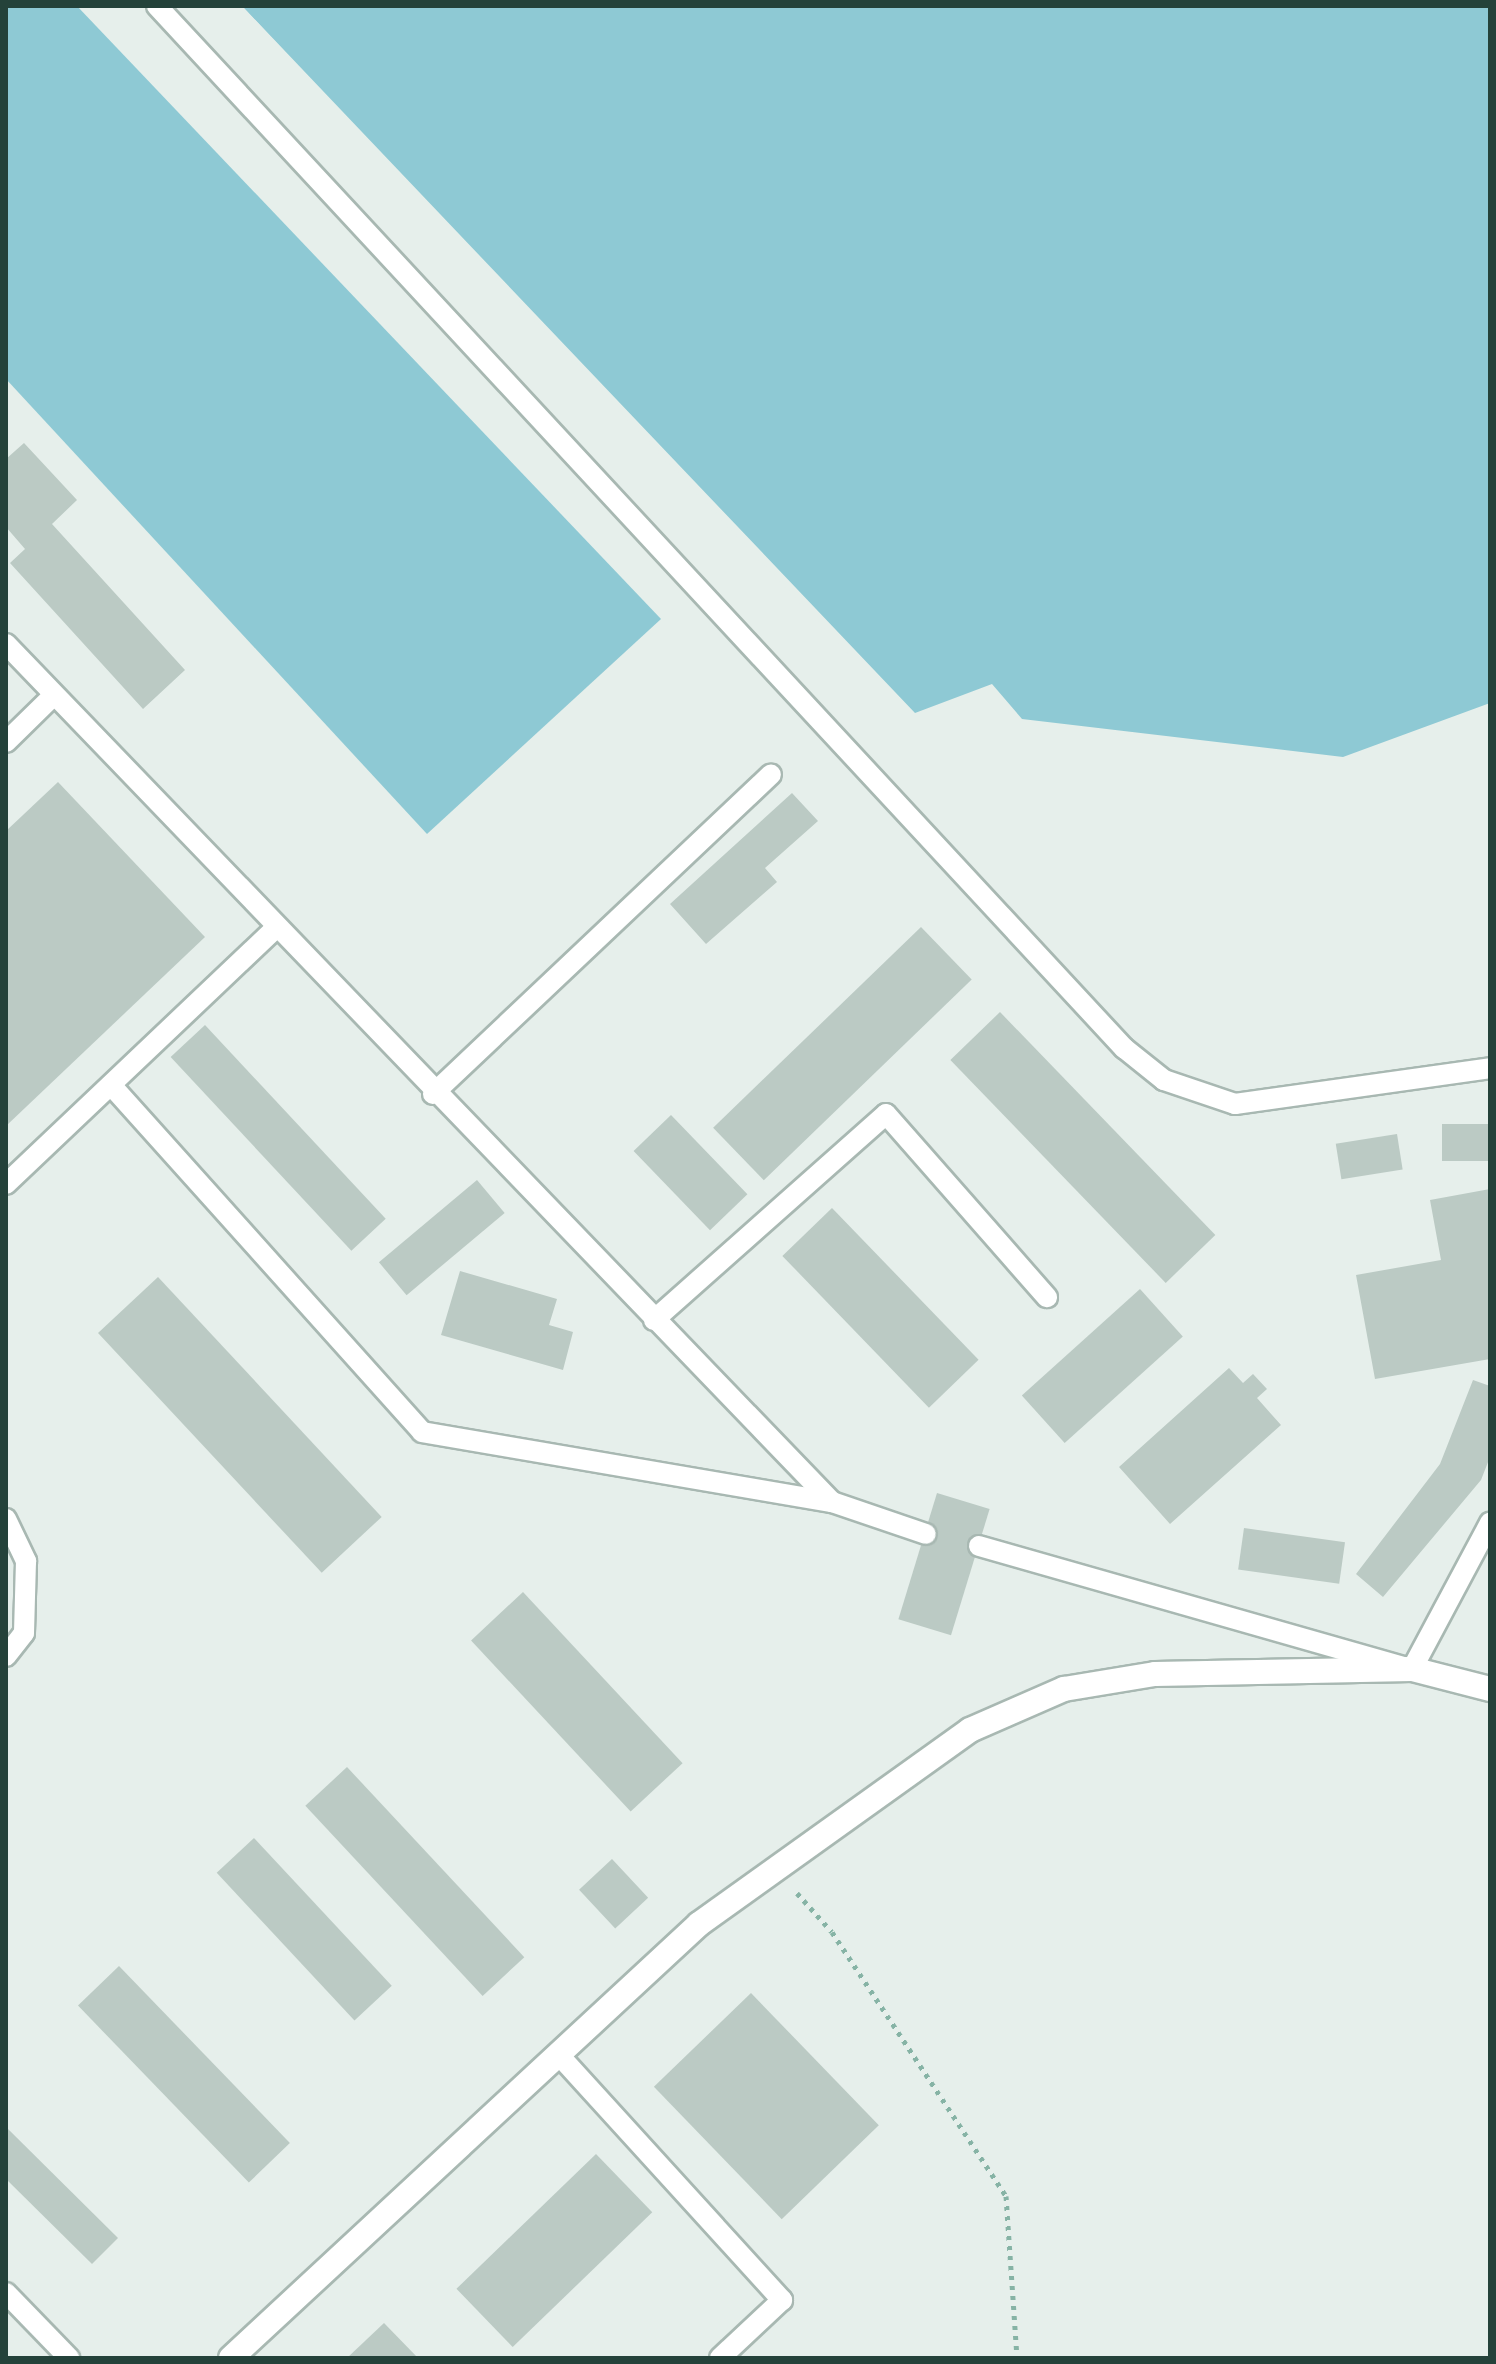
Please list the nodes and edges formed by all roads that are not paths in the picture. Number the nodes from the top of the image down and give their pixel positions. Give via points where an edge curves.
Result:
1 (157, 6) edge
2 (6, 644) edge
3 (54, 695) junction
4 (6, 742) edge
5 (771, 774) dead end
6 (274, 930) junction
7 (1490, 1068) edge
8 (111, 1085) junction
9 (433, 1094) junction
10 (6, 1184) edge
11 (1047, 1297) dead end
12 (654, 1320) junction
13 (832, 1502) junction
14 (6, 1519) edge
15 (1490, 1523) edge
16 (926, 1534) dead end
17 (979, 1546) dead end
18 (6, 1656) edge
19 (1412, 1669) junction
20 (1490, 1689) edge
21 (558, 2054) junction
22 (6, 2293) edge
23 (69, 2358) edge
24 (231, 2358) edge
25 (720, 2358) edge

1 - 7 lane via 1124,1048 1164,1080 1235,1104
2 - 3 lane
3 - 4 lane
3 - 6 lane
5 - 9 lane
6 - 8 lane
6 - 9 lane
8 - 10 lane
8 - 13 lane via 422,1432
9 - 12 lane
11 - 12 lane via 886,1114
12 - 13 lane
13 - 16 lane
14 - 18 lane via 26,1561 24,1633
15 - 19 lane
17 - 19 lane
19 - 20 street
19 - 21 street via 1155,1674 1064,1689 970,1730 772,1866
21 - 24 street
21 - 25 lane via 782,2300
22 - 23 lane

